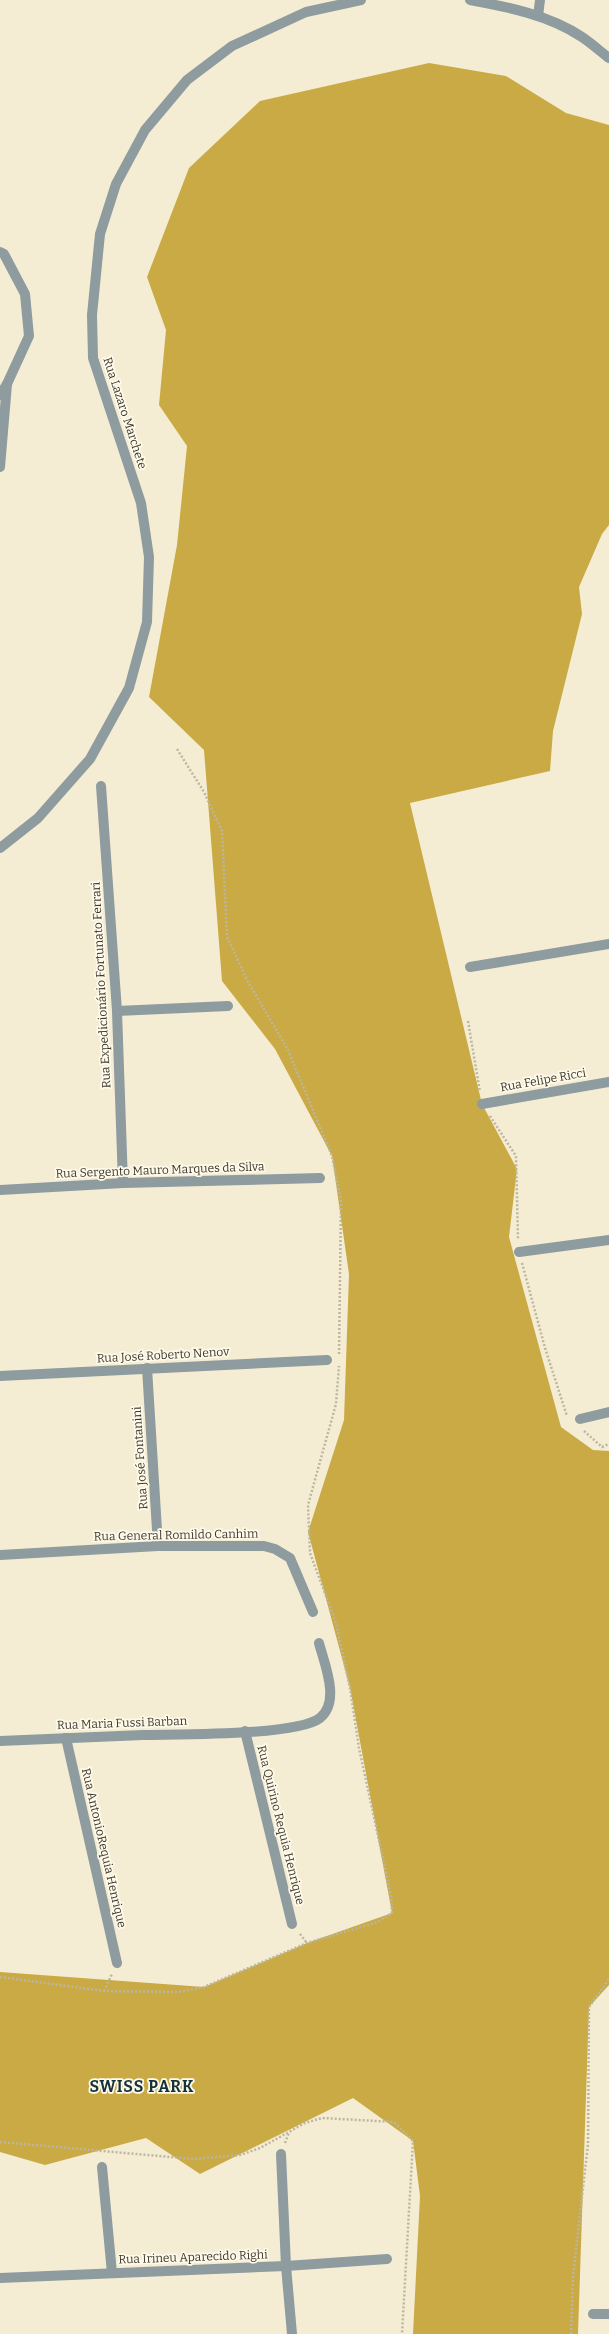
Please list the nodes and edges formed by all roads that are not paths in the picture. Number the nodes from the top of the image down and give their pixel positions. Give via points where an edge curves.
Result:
1 (361, 0) edge
2 (470, 0) edge
3 (540, 0) edge
4 (505, 3) edge
5 (538, 16) junction
6 (609, 58) edge
7 (0, 252) edge
8 (7, 384) junction
9 (0, 395) edge
10 (0, 467) edge
11 (101, 786) dead end
12 (0, 848) edge
13 (609, 944) edge
14 (470, 967) dead end
15 (228, 1006) dead end
16 (117, 1011) junction
17 (609, 1082) edge
18 (482, 1104) dead end
19 (320, 1178) dead end
20 (123, 1183) junction
21 (0, 1190) edge
22 (609, 1240) edge
23 (519, 1252) dead end
24 (328, 1360) dead end
25 (147, 1368) junction
26 (0, 1376) edge
27 (609, 1412) edge
28 (580, 1419) dead end
29 (158, 1546) junction
30 (0, 1555) edge
31 (312, 1612) dead end
32 (319, 1643) dead end
33 (245, 1732) junction
34 (66, 1738) junction
35 (0, 1741) edge
36 (292, 1924) dead end
37 (116, 1964) road end
38 (281, 2154) dead end
39 (102, 2168) dead end
40 (387, 2259) dead end
41 (286, 2266) junction
42 (112, 2273) junction
43 (0, 2278) edge
44 (593, 2314) dead end
45 (609, 2314) edge
46 (292, 2334) edge

1 - 12 street, Rua Lazaro Marchete via 306,12 232,46 187,80 145,130 116,184 100,234 92,315 93,358 141,504 149,557 147,622 129,688 90,759 38,818
2 - 4 street
3 - 5 street
4 - 5 street
5 - 6 street via 581,36
7 - 8 street via 4,254 25,294 29,336
8 - 9 street
8 - 10 street
11 - 16 street, Rua Expedicionário Fortunato Ferrari
13 - 14 street
15 - 16 street
16 - 20 street, Rua Expedicionário Fortunato Ferrari
17 - 18 street, Rua Felipe Ricci
19 - 20 street, Rua Sergento Mauro Marques da Silva
20 - 21 street, Rua Sergento Mauro Marques da Silva
22 - 23 street
24 - 25 street, Rua José Roberto Nenov
25 - 26 street, Rua José Roberto Nenov
25 - 29 street, Rua José Fontanini
27 - 28 street
29 - 30 street, Rua General Romildo Canhim
29 - 31 street, Rua General Romildo Canhim via 236,1545 275,1549 290,1558
32 - 33 street via 330,1689 328,1704 321,1717 289,1728
33 - 34 street, Rua Maria Fussi Barban
33 - 36 street, Rua Quirino Requia Henrique
34 - 35 street, Rua Maria Fussi Barban
34 - 37 street, Rua AntonioRequia Henrique
38 - 41 street
39 - 42 street
40 - 41 street, Rua Irineu Aparecido Righi
41 - 42 street, Rua Irineu Aparecido Righi
41 - 46 street
42 - 43 street, Rua Irineu Aparecido Righi
44 - 45 street

